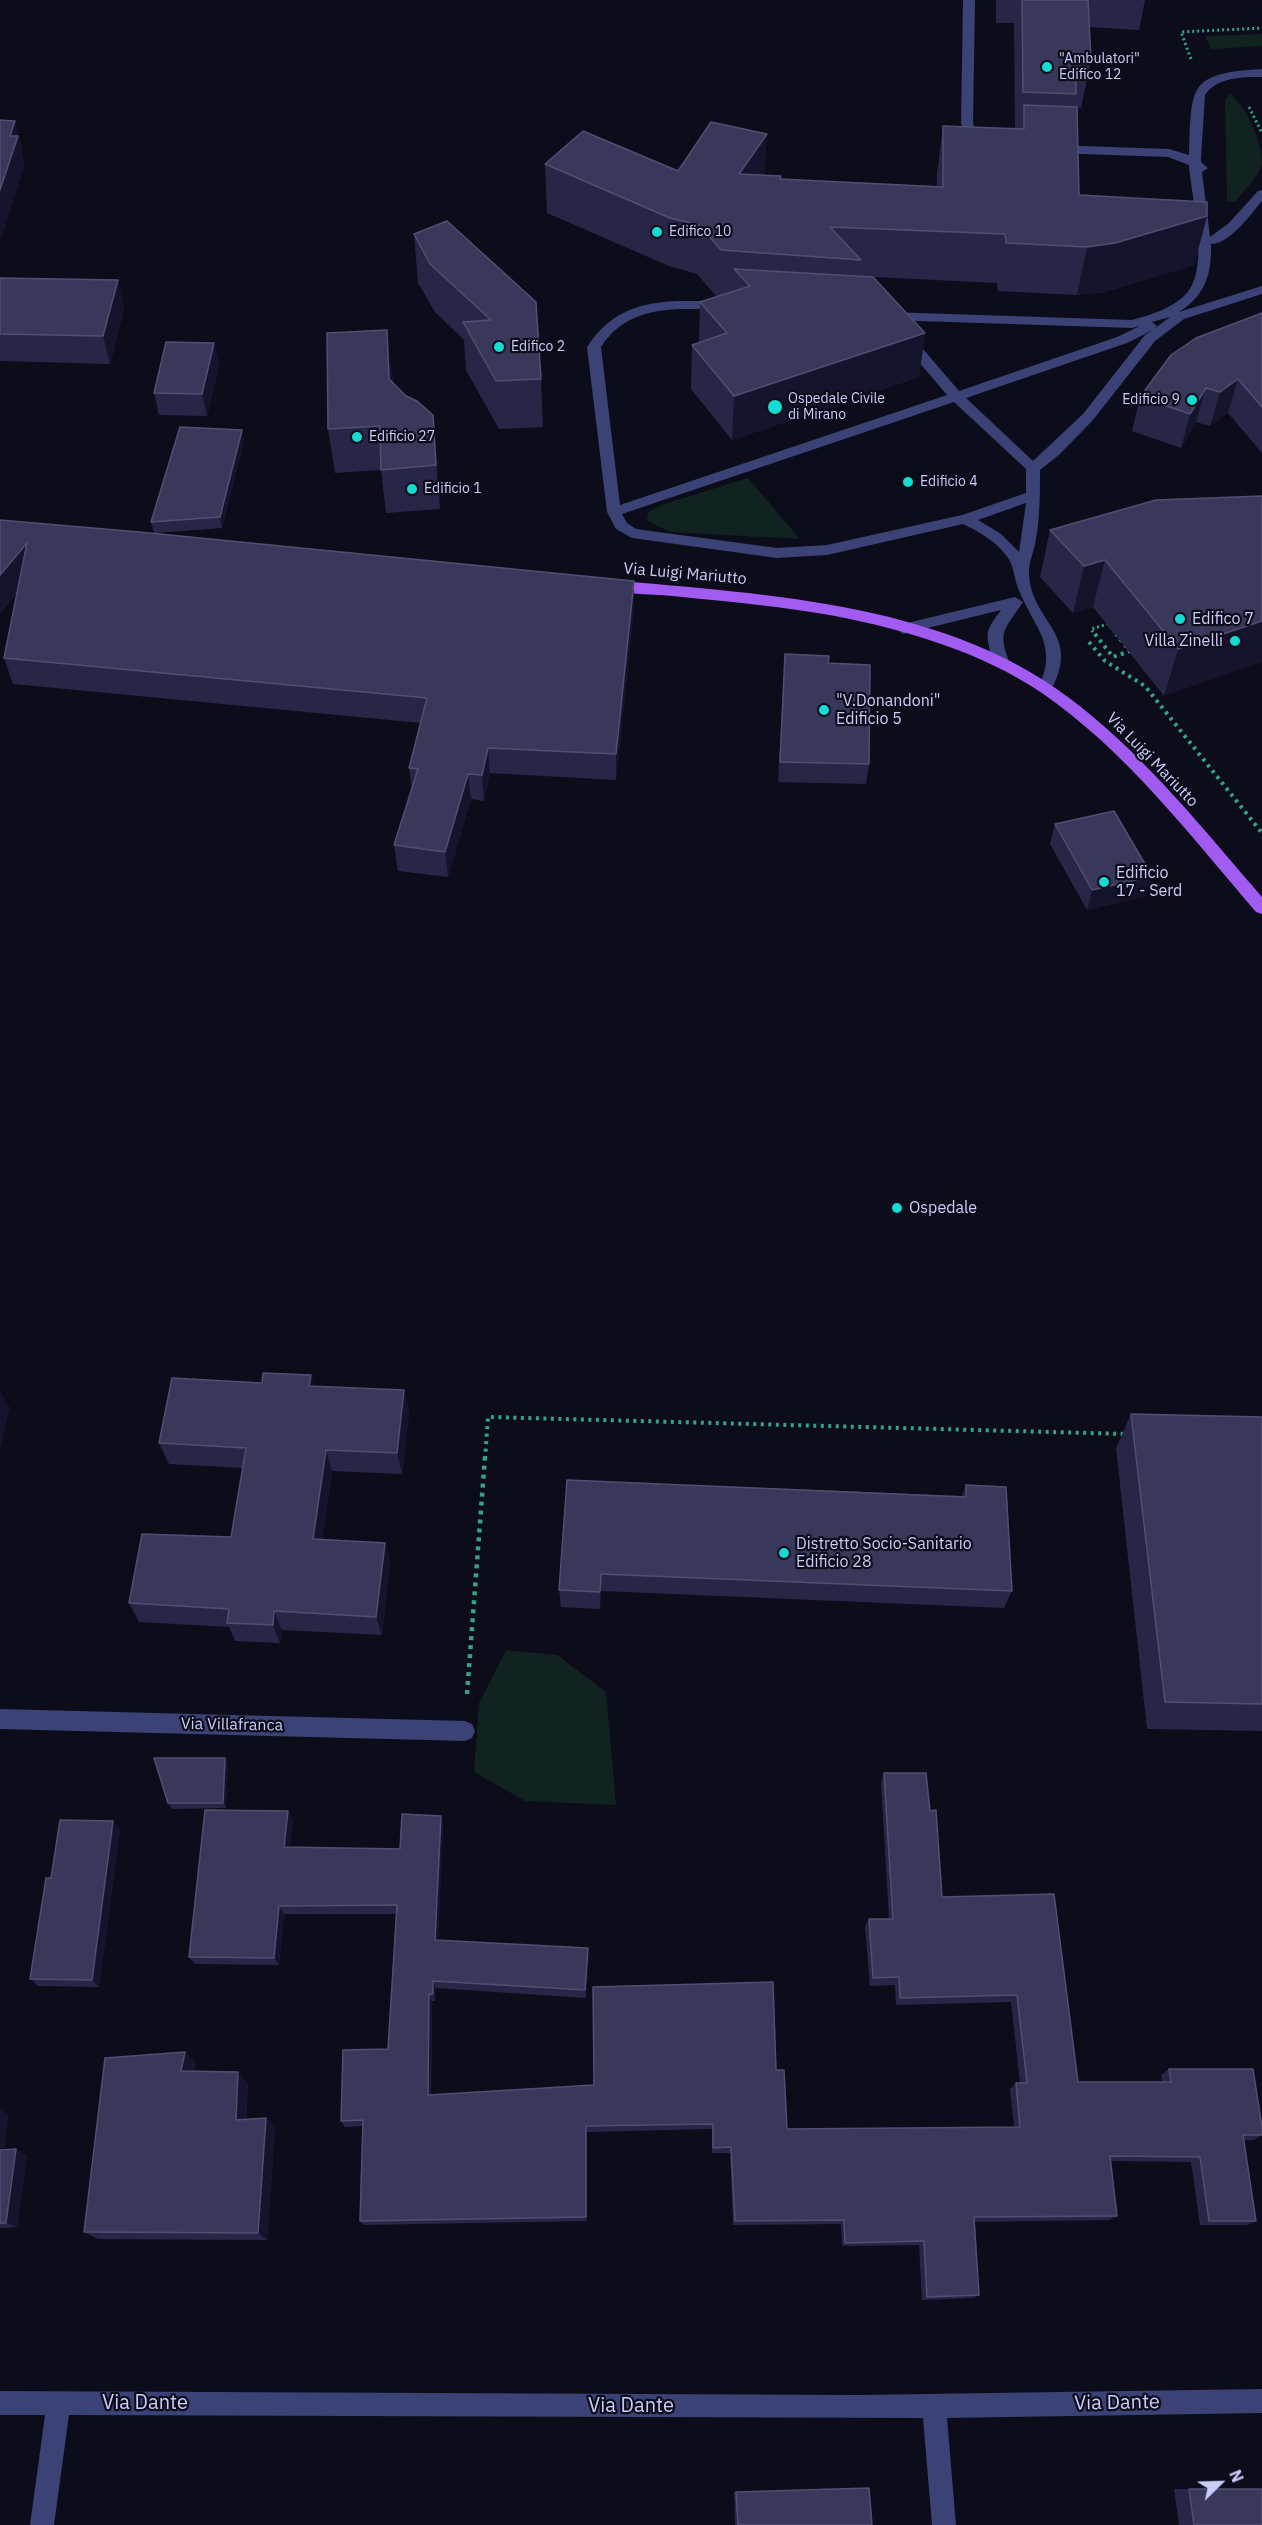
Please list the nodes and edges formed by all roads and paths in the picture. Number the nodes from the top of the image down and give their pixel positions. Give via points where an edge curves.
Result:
1 (969, 0) edge
2 (1262, 28) edge
3 (1193, 64) dead end
4 (1262, 73) edge
5 (1248, 105) dead end
6 (1262, 133) edge
7 (1197, 146) junction
8 (997, 147) edge
9 (1043, 149) edge
10 (1169, 153) junction
11 (1194, 162) junction
12 (1205, 173) junction
13 (1262, 194) edge
14 (1213, 241) junction
15 (1262, 290) edge
16 (732, 306) edge
17 (1180, 316) junction
18 (1160, 318) junction
19 (956, 395) junction
20 (1033, 468) junction
21 (1031, 496) junction
22 (614, 512) junction
23 (964, 519) junction
24 (1020, 564) junction
25 (592, 584) edge
26 (1024, 587) junction
27 (1015, 602) junction
28 (1108, 624) joint
29 (903, 628) junction
30 (1084, 635) dead end
31 (1004, 665) junction
32 (1045, 688) junction
33 (1262, 833) edge
34 (1262, 908) edge
35 (1131, 1434) edge
36 (0, 1719) edge
37 (465, 1731) joint
38 (1262, 2401) edge
39 (0, 2403) edge
40 (58, 2403) junction
41 (934, 2406) junction
42 (42, 2525) edge
43 (944, 2525) edge

1 - 8 street via 968,129 978,143
2 - 3 path via 1181,32
4 - 7 street via 1225,77 1204,88 1197,99
5 - 6 path
7 - 10 street
7 - 11 street
7 - 12 street
9 - 10 street
10 - 11 street
11 - 12 street
11 - 18 street via 1207,244 1206,266 1193,294
12 - 14 street
13 - 14 street via 1233,226
14 - 17 street via 1210,281
15 - 17 street
16 - 22 street via 657,306 629,314 601,333 594,347
17 - 20 street via 1150,338 1088,417
18 - 19 street via 1142,332 1122,340
18 - 19 street via 1132,324 882,316
19 - 20 street
19 - 22 street
20 - 21 street
21 - 23 street
21 - 24 street via 1029,543
22 - 23 street via 621,526 643,536 777,553 826,550
23 - 24 street via 997,535
24 - 26 street
25 - 29 main road, Via Luigi Mariutto via 759,600
26 - 27 street
26 - 32 street via 1054,649 1055,673
27 - 29 street
27 - 31 street via 995,628 993,640
28 - 28 path via 1114,630 1131,651 1113,657 1091,629
29 - 31 main road, Via Luigi Mariutto
30 - 33 path via 1105,661 1145,686
31 - 32 main road, Via Luigi Mariutto
32 - 34 main road, Via Luigi Mariutto via 1085,718 1133,765
35 - 37 path via 488,1417
36 - 37 street, Via Villafranca
38 - 41 street, Via Dante
39 - 40 street, Via Dante
40 - 41 street, Via Dante
40 - 42 street
41 - 43 street

